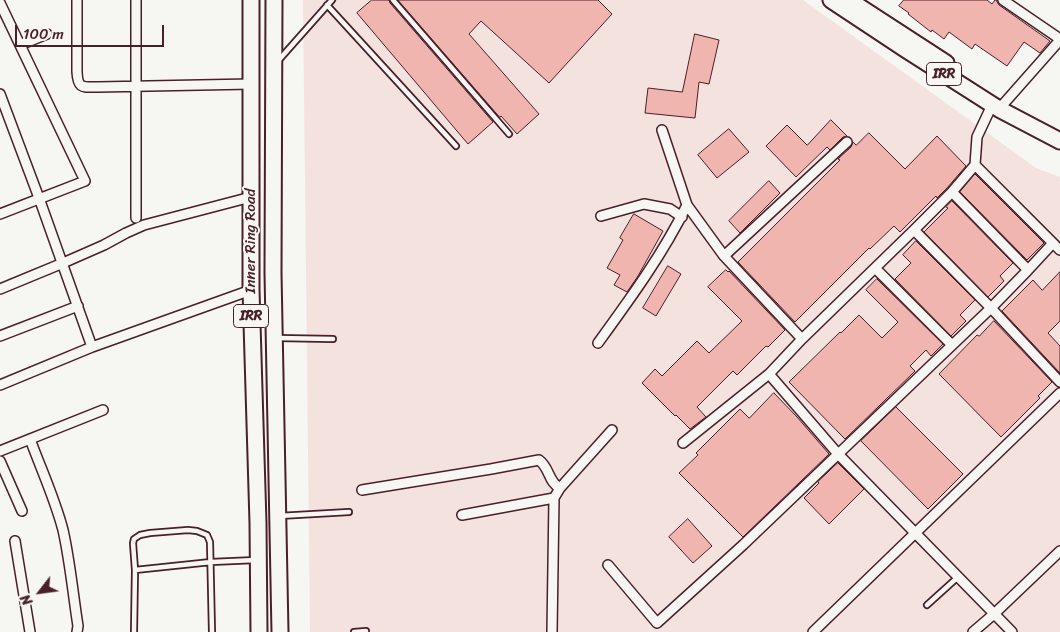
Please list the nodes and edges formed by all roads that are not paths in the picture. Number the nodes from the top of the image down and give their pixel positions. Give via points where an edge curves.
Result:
1 (77, 0) edge
2 (136, 0) edge
3 (251, 0) edge
4 (274, 0) edge
5 (332, 0) edge
6 (393, 0) edge
7 (831, 0) edge
8 (849, 0) edge
9 (1003, 0) edge
10 (0, 3) edge
11 (327, 5) junction
12 (46, 34) dead end
13 (1060, 40) edge
14 (20, 45) junction
15 (274, 66) junction
16 (251, 84) junction
17 (136, 86) junction
18 (0, 94) edge
19 (999, 106) junction
20 (662, 130) dead end
21 (1060, 130) edge
22 (509, 134) dead end
23 (1060, 140) edge
24 (847, 142) dead end
25 (456, 146) dead end
26 (975, 165) junction
27 (251, 173) junction
28 (273, 173) junction
29 (952, 192) junction
30 (250, 197) junction
31 (39, 198) junction
32 (688, 205) junction
33 (0, 214) edge
34 (601, 216) dead end
35 (682, 216) junction
36 (136, 218) dead end
37 (914, 230) junction
38 (1053, 243) junction
39 (1060, 250) edge
40 (724, 256) junction
41 (63, 263) junction
42 (875, 268) junction
43 (1028, 270) junction
44 (0, 289) edge
45 (251, 290) junction
46 (78, 306) junction
47 (991, 308) junction
48 (0, 336) edge
49 (274, 338) junction
50 (333, 339) dead end
51 (802, 339) junction
52 (598, 344) dead end
53 (952, 345) junction
54 (92, 347) junction
55 (769, 374) junction
56 (1060, 382) edge
57 (0, 385) edge
58 (1060, 393) edge
59 (103, 410) dead end
60 (612, 430) dead end
61 (30, 438) junction
62 (683, 443) dead end
63 (0, 451) edge
64 (838, 454) junction
65 (0, 462) edge
66 (560, 488) junction
67 (362, 490) dead end
68 (554, 498) junction
69 (22, 511) dead end
70 (349, 512) dead end
71 (462, 515) dead end
72 (278, 516) junction
73 (915, 532) junction
74 (15, 541) dead end
75 (1060, 551) edge
76 (258, 560) junction
77 (211, 562) junction
78 (608, 565) dead end
79 (135, 570) junction
80 (958, 577) junction
81 (927, 605) dead end
82 (994, 614) junction
83 (366, 631) edge
84 (30, 632) edge
85 (76, 632) edge
86 (134, 632) edge
87 (212, 632) edge
88 (260, 632) edge
89 (280, 632) edge
90 (354, 632) edge
91 (552, 632) edge
92 (812, 632) edge
93 (973, 632) edge
94 (1012, 632) edge

1 - 17 street via 80,85
2 - 17 street
3 - 16 main road, Inner Ring Road / IRR
4 - 15 main road, Inner Ring Road / IRR
5 - 11 lane
6 - 22 lane
7 - 19 main road, IRR
8 - 19 main road, IRR via 975,82
9 - 13 street
10 - 14 street
11 - 15 lane
11 - 25 lane
12 - 14 street
13 - 19 street
14 - 31 street via 85,181
15 - 28 main road, Inner Ring Road / IRR
16 - 17 street
16 - 27 main road, Inner Ring Road / IRR
17 - 36 street
18 - 31 street
19 - 21 main road, IRR
19 - 23 main road, IRR
19 - 26 street via 977,137
20 - 32 street
24 - 40 street
26 - 29 street
26 - 38 street
27 - 28 main road
27 - 30 main road, Inner Ring Road / IRR
28 - 49 main road, Inner Ring Road / IRR
29 - 37 street
29 - 43 street
30 - 41 street via 144,225
30 - 45 main road, Inner Ring Road / IRR
31 - 33 street
31 - 41 street
32 - 35 street
32 - 40 street
34 - 35 street via 644,204 670,209
35 - 52 street via 645,278
37 - 42 street
37 - 47 street
38 - 39 street
38 - 43 street
40 - 51 street
41 - 44 street
41 - 46 street
42 - 51 street
42 - 53 street
43 - 47 street
45 - 54 street
45 - 76 main road, Inner Ring Road / IRR
46 - 48 street
46 - 54 street
47 - 53 street
47 - 56 street
49 - 50 lane
49 - 72 main road, Inner Ring Road / IRR
51 - 55 street
53 - 64 street
54 - 57 street
55 - 62 street
55 - 64 street
58 - 73 street
59 - 61 street
60 - 66 street
61 - 63 street
61 - 85 street via 62,528 78,626
64 - 73 street
64 - 78 street via 657,623
65 - 69 street
66 - 67 street via 554,485 544,463 539,460
66 - 68 street
68 - 71 street
68 - 91 street
70 - 72 lane
72 - 89 main road, Inner Ring Road / IRR
73 - 80 street
73 - 92 street
74 - 84 street
75 - 82 street
76 - 77 lane
76 - 88 main road, Inner Ring Road / IRR
77 - 79 lane
77 - 79 lane via 207,535 188,530 150,533 134,539
77 - 87 lane
79 - 86 lane
80 - 81 lane
80 - 82 street
82 - 93 street
82 - 94 street
83 - 90 lane

